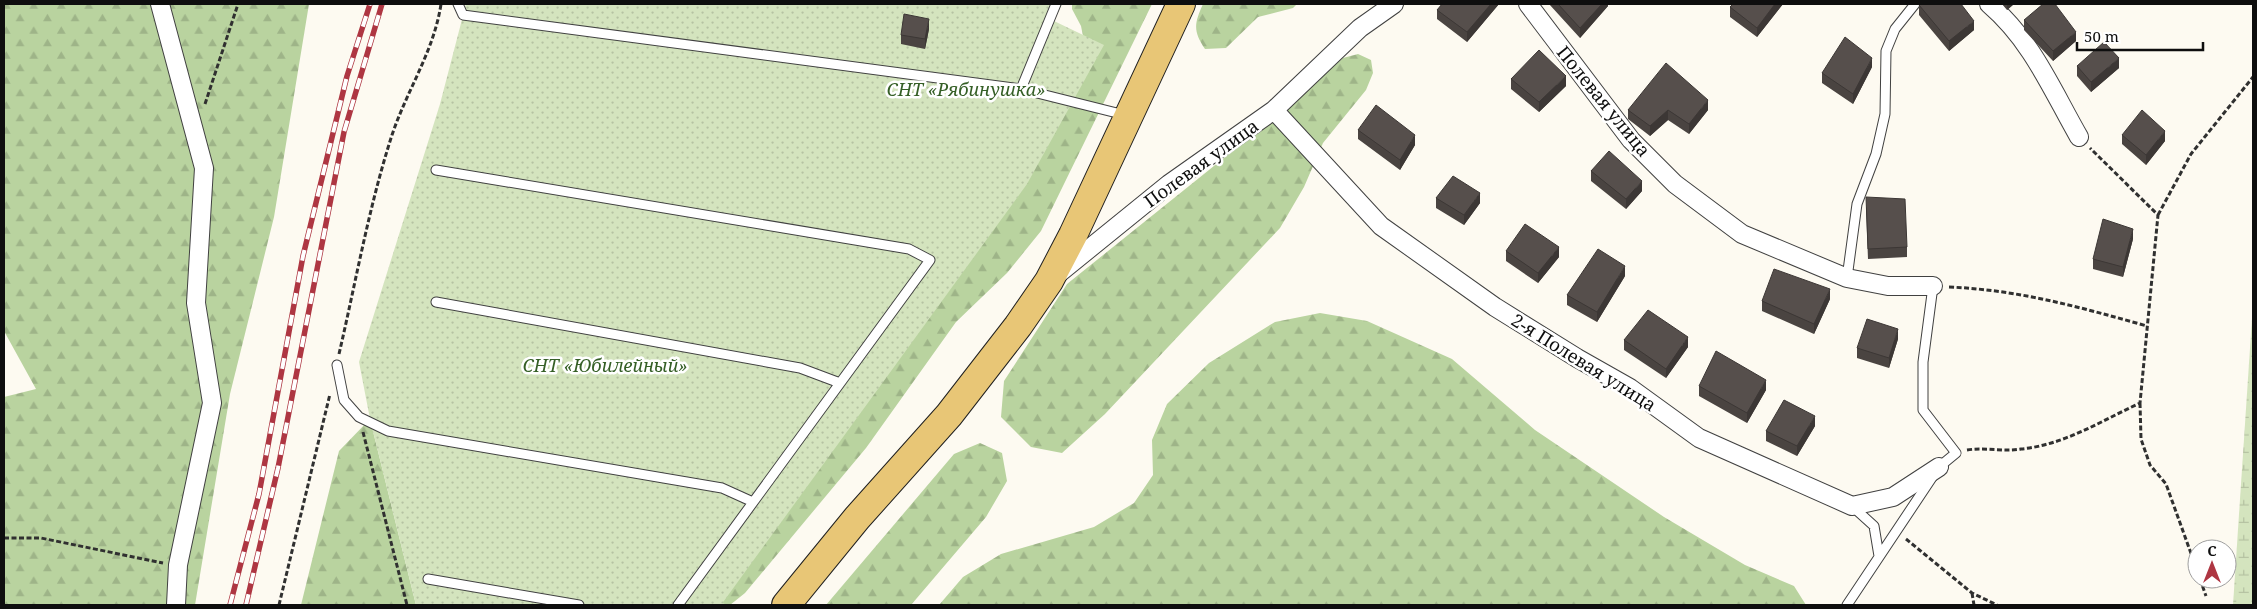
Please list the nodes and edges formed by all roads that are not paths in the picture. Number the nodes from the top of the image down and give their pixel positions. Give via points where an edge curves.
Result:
1 (160, 4) edge
2 (458, 4) edge
3 (1056, 4) edge
4 (1182, 4) edge
5 (1394, 4) edge
6 (1528, 4) edge
7 (1915, 4) edge
8 (1989, 4) edge
9 (1021, 89) junction
10 (1274, 110) junction
11 (1130, 116) junction
12 (2079, 137) road end
13 (436, 170) dead end
14 (1847, 278) junction
15 (1049, 281) junction
16 (1933, 286) joint
17 (436, 302) dead end
18 (337, 366) road end
19 (840, 383) junction
20 (1938, 467) junction
21 (753, 502) junction
22 (1852, 506) junction
23 (1879, 556) junction
24 (428, 579) dead end
25 (176, 605) edge
26 (579, 605) edge
27 (678, 605) edge
28 (786, 605) edge
29 (1847, 605) edge

1 - 25 street via 204,168 196,302 212,402 178,565
2 - 9 lane via 463,15
3 - 9 lane
4 - 11 main road
5 - 10 street, Полевая улица via 1360,28
6 - 14 street, Полевая улица via 1631,140 1675,184 1742,234
7 - 14 lane via 1896,29 1886,51 1885,114 1876,154 1857,204
8 - 12 street via 2008,20 2030,47
9 - 11 lane
10 - 15 street, Полевая улица via 1168,184
10 - 22 street, 2-я Полевая улица via 1380,226 1495,307 1630,388 1699,438
11 - 15 main road
13 - 19 lane via 909,249 930,260
14 - 16 street, Полевая улица via 1888,286
15 - 28 main road via 949,415 857,518
16 - 20 lane via 1923,362 1923,410 1956,452
17 - 19 lane via 800,368
18 - 21 lane via 344,400 359,417 388,432 722,488
19 - 21 lane
20 - 22 street via 1893,497
20 - 23 lane
21 - 27 lane
22 - 23 lane via 1874,526
23 - 29 lane
24 - 26 lane

